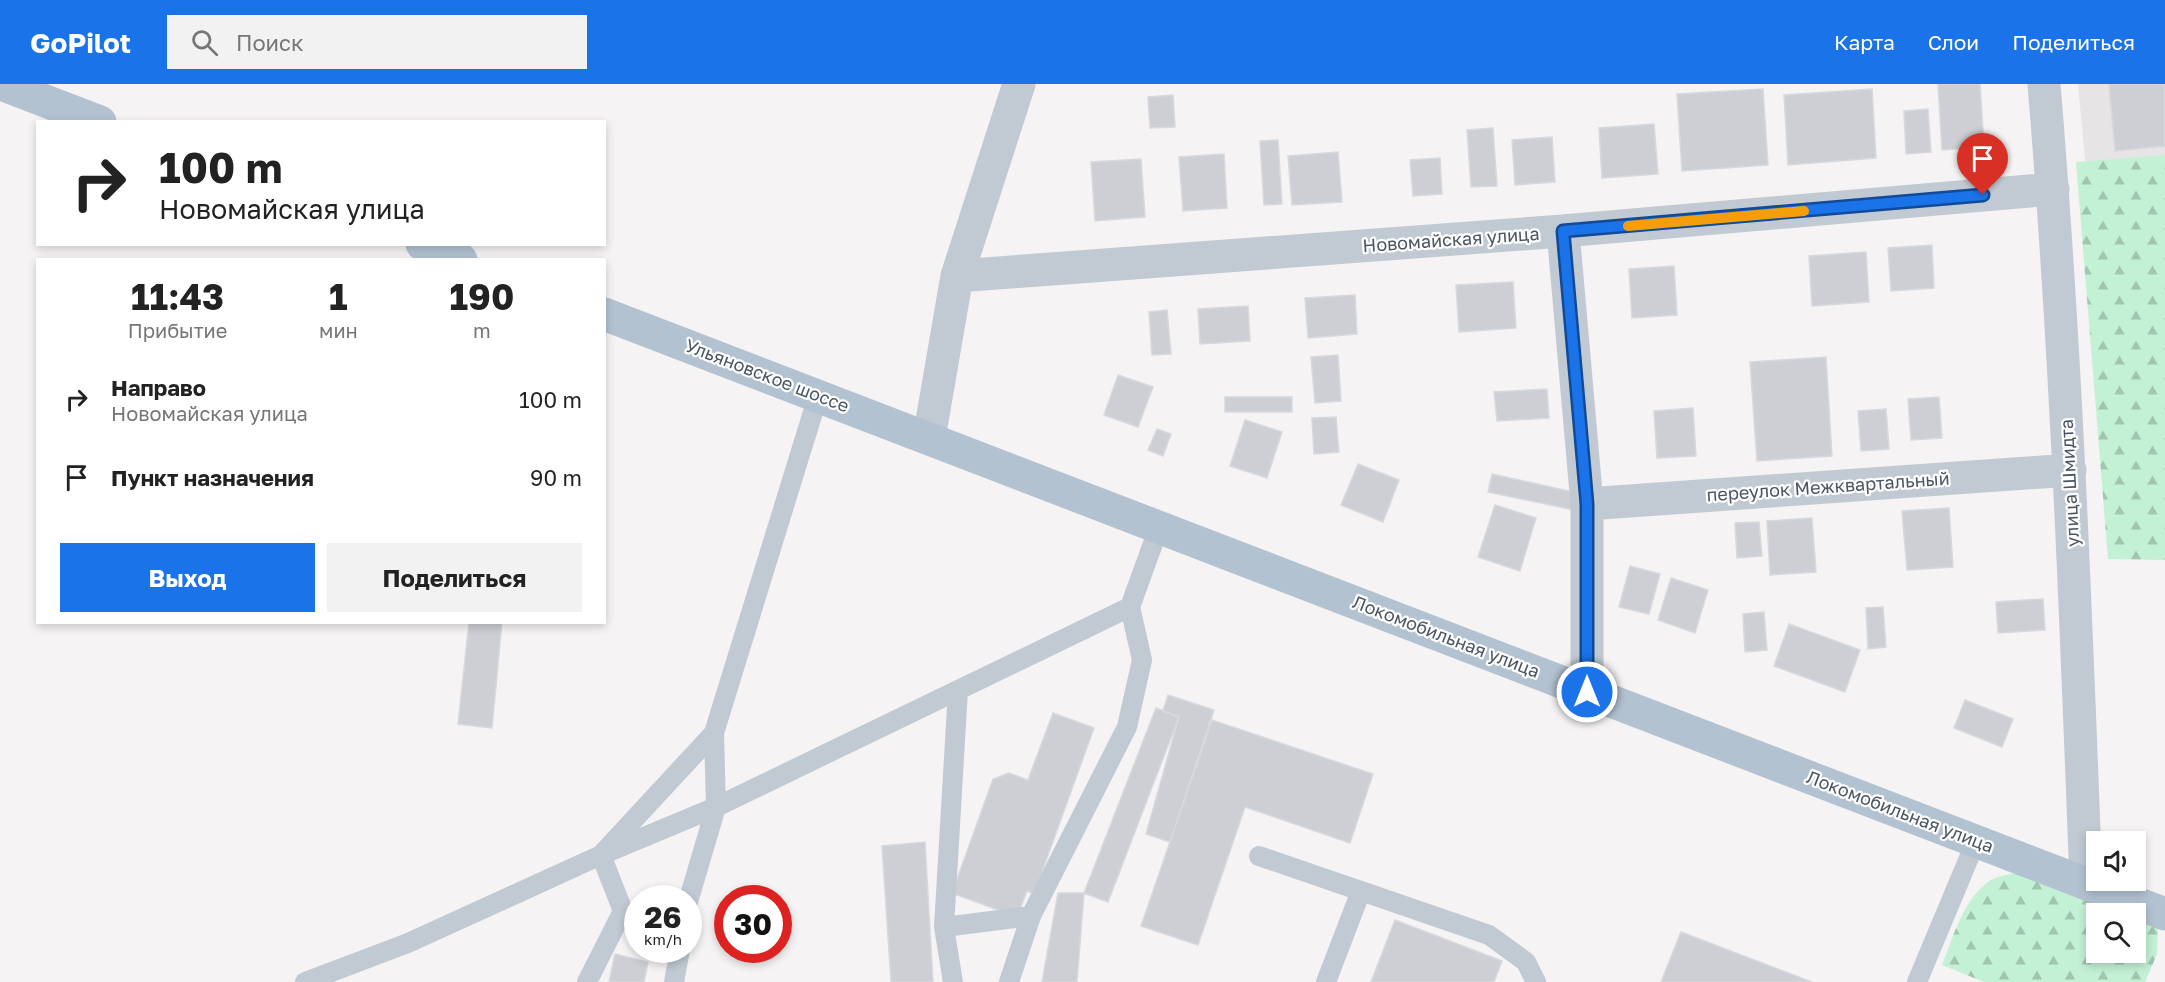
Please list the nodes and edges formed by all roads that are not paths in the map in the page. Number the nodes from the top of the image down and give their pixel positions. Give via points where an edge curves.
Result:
1 (1, 84) edge
2 (1019, 84) edge
3 (2044, 84) edge
4 (95, 120) edge
5 (2053, 189) junction
6 (1563, 231) junction
7 (427, 246) edge
8 (456, 258) edge
9 (957, 276) junction
10 (606, 315) edge
11 (818, 396) junction
12 (929, 438) junction
13 (2070, 471) junction
14 (1587, 504) junction
15 (1160, 527) junction
16 (1130, 607) junction
17 (958, 690) junction
18 (1587, 692) junction
19 (714, 733) junction
20 (716, 807) junction
21 (1976, 841) junction
22 (601, 855) junction
23 (1259, 856) dead end
24 (2086, 883) joint
25 (693, 885) edge
26 (1361, 891) junction
27 (2106, 891) edge
28 (2165, 914) edge
29 (1031, 916) junction
30 (944, 927) junction
31 (678, 963) edge
32 (305, 982) edge
33 (587, 982) edge
34 (675, 982) edge
35 (953, 982) edge
36 (1009, 982) edge
37 (1326, 982) edge
38 (1536, 982) edge
39 (1917, 982) edge

1 - 4 main road
2 - 9 street
3 - 5 street, улица Шмидта
5 - 6 street, Новомайская улица
5 - 13 street, улица Шмидта
6 - 9 street, Новомайская улица
6 - 14 street
7 - 8 main road
9 - 12 street
10 - 11 main road, Ульяновское шоссе
11 - 12 main road, Ульяновское шоссе
11 - 19 lane
12 - 15 main road, Локомобильная улица
13 - 14 street, переулок Межквартальный
13 - 24 street, улица Шмидта
14 - 18 street
15 - 16 lane
15 - 18 main road, Локомобильная улица
16 - 17 lane
16 - 29 lane via 1142,660 1127,727
17 - 20 lane
17 - 30 lane
18 - 21 main road, Локомобильная улица
19 - 20 lane
19 - 22 lane
20 - 22 lane
20 - 25 lane
21 - 24 main road, Локомобильная улица
21 - 39 lane
22 - 32 lane via 408,943
22 - 33 lane via 623,911
23 - 26 lane
26 - 37 lane
26 - 38 lane via 1488,935 1526,962
27 - 28 main road, Локомобильная улица
29 - 30 lane
29 - 36 lane
30 - 35 lane
31 - 34 lane

